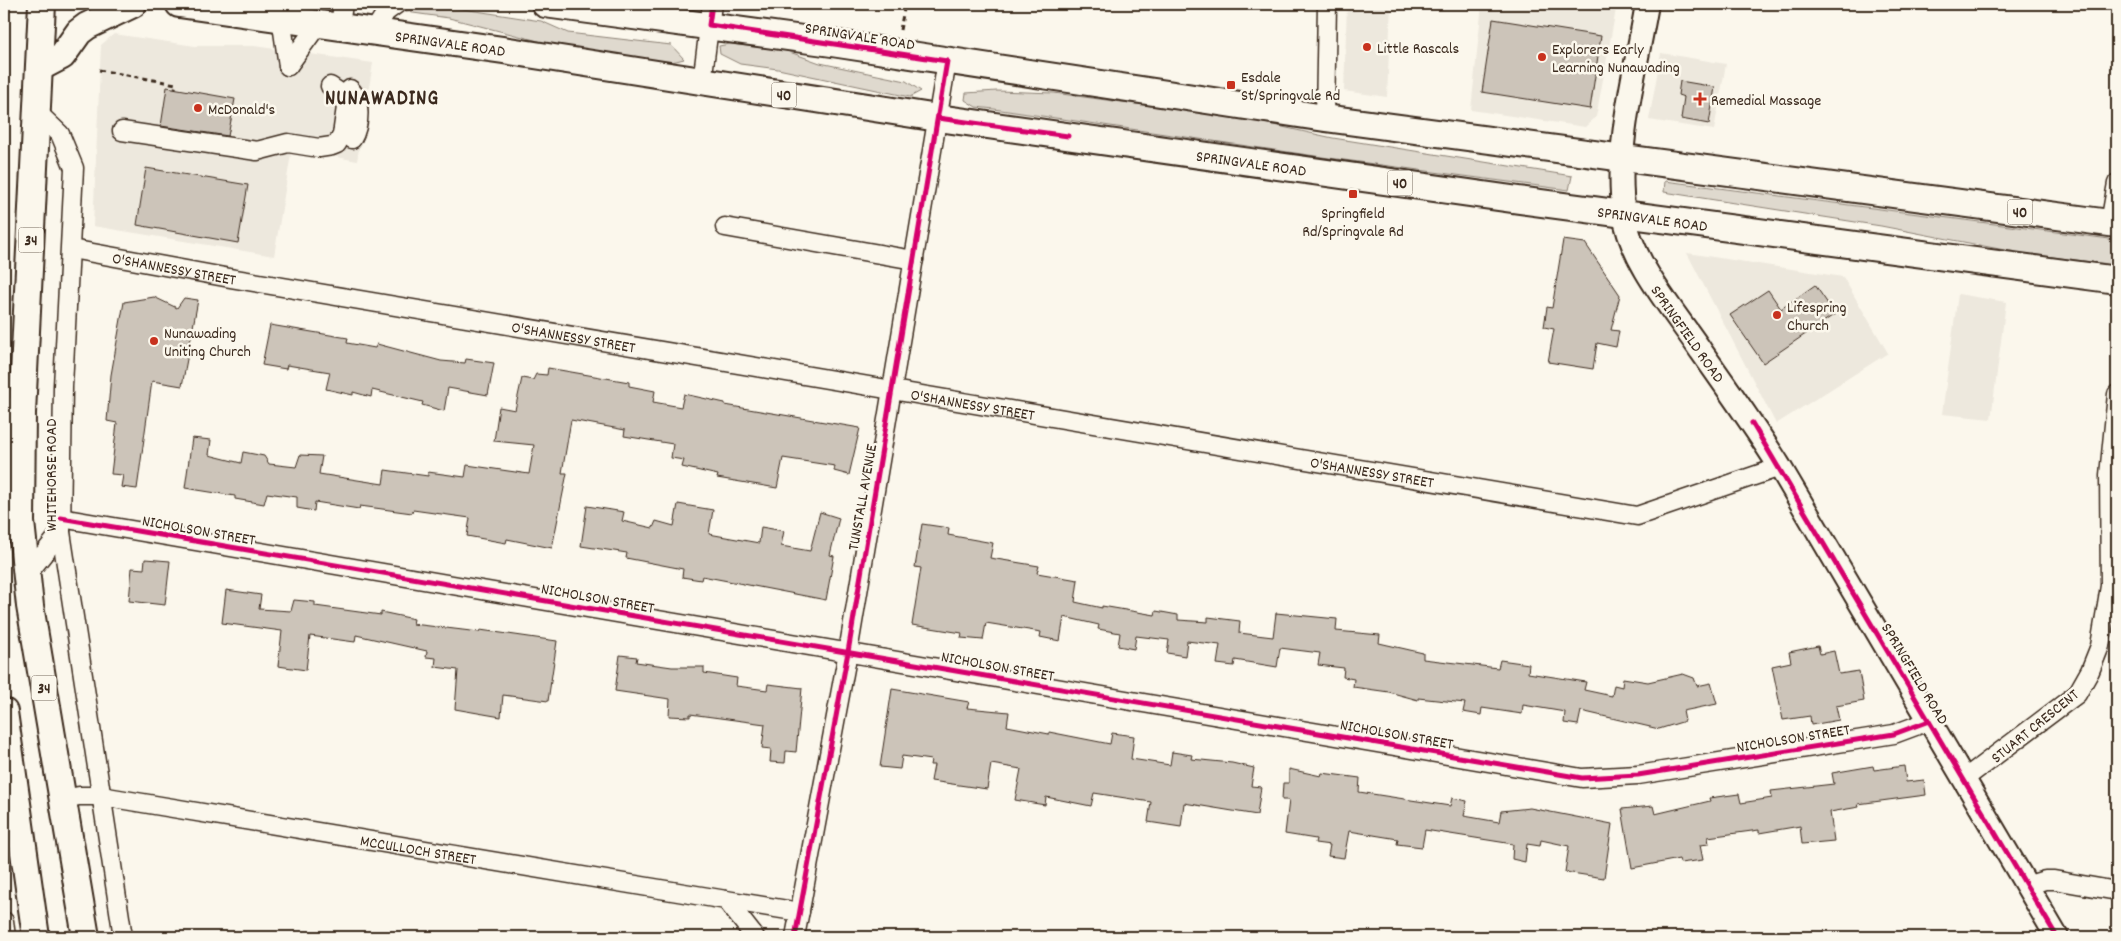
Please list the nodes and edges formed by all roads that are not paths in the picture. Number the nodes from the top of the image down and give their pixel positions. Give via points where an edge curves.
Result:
1 (42, 4) edge
2 (133, 4) edge
3 (180, 4) edge
4 (396, 4) edge
5 (545, 4) edge
6 (1327, 4) edge
7 (1647, 4) edge
8 (711, 15) edge
9 (281, 17) junction
10 (334, 17) edge
11 (374, 31) junction
12 (947, 61) junction
13 (39, 68) junction
14 (702, 82) junction
15 (335, 85) dead end
16 (37, 112) junction
17 (938, 118) junction
18 (1325, 118) junction
19 (122, 131) dead end
20 (1622, 159) junction
21 (2117, 183) edge
22 (1624, 214) junction
23 (2114, 224) edge
24 (725, 227) dead end
25 (71, 249) junction
26 (914, 260) junction
27 (2117, 280) edge
28 (892, 390) junction
29 (2117, 394) edge
30 (13, 409) edge
31 (1780, 467) junction
32 (12, 500) edge
33 (61, 525) junction
34 (26, 576) junction
35 (848, 652) junction
36 (4, 712) edge
37 (1929, 720) junction
38 (1964, 779) junction
39 (101, 796) junction
40 (64, 799) junction
41 (2026, 886) junction
42 (2117, 891) edge
43 (726, 900) junction
44 (800, 912) junction
45 (4, 921) edge
46 (6, 937) edge
47 (36, 937) edge
48 (86, 937) edge
49 (122, 937) edge
50 (754, 937) edge
51 (796, 937) edge
52 (2057, 937) edge

1 - 13 highway, WHITEHORSE ROAD / 34
2 - 13 highway via 87,26 62,56
3 - 9 highway, SPRINGVALE ROAD / 40
4 - 11 street via 386,12
5 - 8 highway, SPRINGVALE ROAD / 40
6 - 18 street
7 - 20 main road, SPRINGFIELD ROAD
8 - 12 highway, SPRINGVALE ROAD / 40
8 - 14 street
9 - 10 highway, SPRINGVALE ROAD / 40
9 - 10 street via 288,66
10 - 11 highway, SPRINGVALE ROAD / 40
11 - 14 highway, SPRINGVALE ROAD / 40
12 - 17 street, TUNSTALL AVENUE
12 - 18 highway, SPRINGVALE ROAD / 40
13 - 16 highway, WHITEHORSE ROAD / 34
14 - 17 highway, SPRINGVALE ROAD / 40
15 - 19 street via 350,89 357,99 354,136 342,148 288,143 257,151
16 - 25 street, WHITEHORSE ROAD via 60,134 74,165
16 - 30 highway, WHITEHORSE ROAD / 34
17 - 22 highway, SPRINGVALE ROAD / 40
17 - 26 street, TUNSTALL AVENUE
18 - 20 highway, SPRINGVALE ROAD / 40
20 - 22 main road, SPRINGFIELD ROAD
20 - 23 highway, SPRINGVALE ROAD / 40
21 - 23 street
22 - 27 highway, SPRINGVALE ROAD / 40
22 - 31 main road, SPRINGFIELD ROAD via 1634,249 1659,290
24 - 26 street
25 - 28 street, O'SHANNESSY STREET
25 - 33 street, WHITEHORSE ROAD via 63,396
26 - 28 street, TUNSTALL AVENUE
28 - 31 street, O'SHANNESSY STREET via 1637,516
28 - 35 street, TUNSTALL AVENUE
29 - 38 street, STUART CRESCENT via 2109,475 2110,586 2100,646 2077,694
30 - 32 highway, WHITEHORSE ROAD / 34
31 - 37 main road, SPRINGFIELD ROAD
32 - 34 highway, WHITEHORSE ROAD / 34
33 - 34 street, WHITEHORSE ROAD
33 - 35 street, NICHOLSON STREET
33 - 39 street, WHITEHORSE ROAD
34 - 40 highway, WHITEHORSE ROAD / 34
35 - 37 street, NICHOLSON STREET via 1582,778 1638,775 1887,735
35 - 44 street, TUNSTALL AVENUE
36 - 47 highway
37 - 38 main road, SPRINGFIELD ROAD
38 - 41 main road, SPRINGFIELD ROAD
39 - 40 street, MCCULLOCH STREET
39 - 43 street, MCCULLOCH STREET
39 - 49 street, WHITEHORSE ROAD
40 - 48 highway, WHITEHORSE ROAD / 34
41 - 42 street via 2054,880
41 - 52 main road, SPRINGFIELD ROAD
43 - 44 street, MCCULLOCH STREET
43 - 50 street
44 - 51 street, TUNSTALL AVENUE
45 - 46 street

